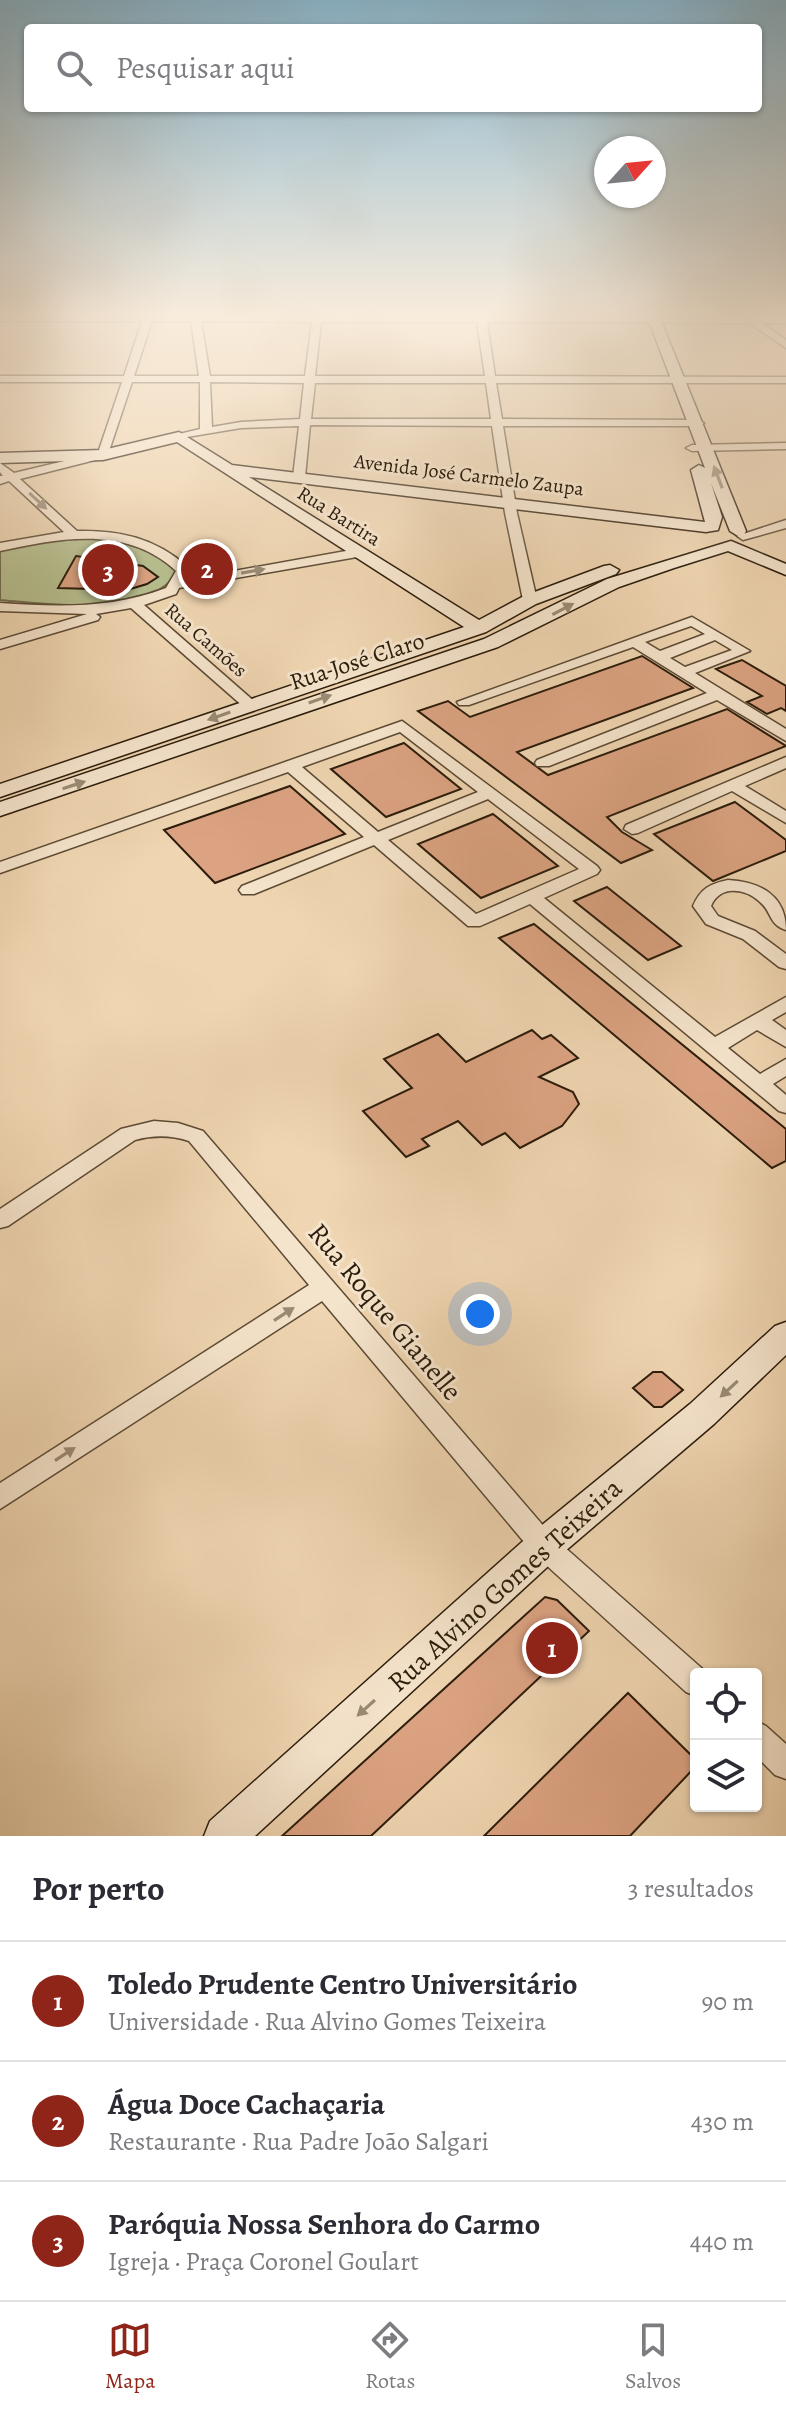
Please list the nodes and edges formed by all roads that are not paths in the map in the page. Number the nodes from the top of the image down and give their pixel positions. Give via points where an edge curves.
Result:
1 (122, 402) edge
2 (205, 402) edge
3 (308, 402) edge
4 (493, 402) edge
5 (676, 402) edge
6 (684, 402) edge
7 (306, 422) junction
8 (496, 423) junction
9 (689, 423) junction
10 (206, 430) junction
11 (179, 437) junction
12 (786, 446) edge
13 (699, 448) junction
14 (0, 450) edge
15 (103, 455) junction
16 (0, 458) edge
17 (0, 466) edge
18 (226, 469) junction
19 (6, 478) edge
20 (245, 481) junction
21 (300, 483) junction
22 (275, 501) junction
23 (510, 507) junction
24 (786, 524) edge
25 (703, 532) junction
26 (75, 536) junction
27 (736, 540) junction
28 (0, 547) edge
29 (357, 553) junction
30 (786, 557) edge
31 (786, 570) edge
32 (176, 585) junction
33 (530, 600) junction
34 (0, 607) edge
35 (130, 607) junction
36 (51, 611) junction
37 (479, 628) junction
38 (55, 629) junction
39 (716, 635) junction
40 (633, 641) junction
41 (0, 645) edge
42 (658, 657) junction
43 (684, 672) junction
44 (718, 694) junction
45 (464, 702) dead end
46 (250, 705) junction
47 (786, 736) edge
48 (786, 762) edge
49 (543, 763) dead end
50 (291, 766) junction
51 (735, 786) junction
52 (0, 791) edge
53 (490, 793) junction
54 (0, 809) edge
55 (786, 818) edge
56 (632, 829) dead end
57 (376, 837) junction
58 (0, 868) edge
59 (248, 890) dead end
60 (532, 897) junction
61 (786, 924) edge
62 (786, 963) edge
63 (786, 1003) edge
64 (755, 1023) junction
65 (786, 1040) edge
66 (714, 1047) junction
67 (786, 1066) edge
68 (759, 1084) junction
69 (786, 1106) edge
70 (0, 1220) edge
71 (325, 1287) junction
72 (786, 1335) edge
73 (0, 1497) edge
74 (544, 1546) junction
75 (690, 1677) edge
76 (760, 1740) edge
77 (786, 1764) edge
78 (225, 1836) edge

1 - 15 street
2 - 10 street
3 - 7 street
4 - 8 street
5 - 9 street
6 - 9 street
7 - 8 street
7 - 10 street
7 - 21 street
8 - 9 street
8 - 23 street
9 - 13 street
10 - 11 street
11 - 15 street
11 - 18 street, Rua Bartira
12 - 13 street
13 - 25 street via 714,517
27 -> 13 street
14 - 15 street
15 - 16 street
15 - 19 street
17 - 19 street
18 - 20 street, Rua Bartira
18 - 21 street, Avenida José Carmelo Zaupa
19 -> 26 street
20 - 21 street, Avenida José Carmelo Zaupa
20 - 22 street, Rua Bartira
21 - 22 street
21 - 23 street, Avenida José Carmelo Zaupa
22 - 29 street, Rua Bartira
23 - 25 street, Avenida José Carmelo Zaupa
23 - 33 street
24 - 27 street
25 - 27 street, Avenida José Carmelo Zaupa
25 - 33 street, Rua José Claro
26 - 28 street
26 - 32 street via 124,537 155,546 183,570
27 - 30 street
27 - 31 street
54 -> 27 street, Rua José Claro via 491,643 611,584
32 -> 29 street
29 - 37 street, Rua Bartira
32 - 35 street
33 - 37 street, Rua José Claro
34 - 36 street
35 - 36 street
35 - 38 street
35 - 46 street, Rua Camões
36 - 38 street
37 - 46 street, Rua José Claro
38 - 41 street
39 - 40 street via 692,621
39 - 42 street
39 - 43 street via 743,651
40 - 42 street
40 - 45 street
42 - 43 street
43 - 44 street
44 - 47 street
44 - 49 street
46 -> 52 street, Rua José Claro
48 - 51 street
50 - 53 street via 402,726
50 - 57 street
50 - 58 street
51 - 55 street
51 - 56 street
53 - 57 street
53 - 60 street via 591,870
57 - 59 street
57 - 60 street via 474,922
60 - 66 street
61 - 62 street via 778,918 772,899 752,888 728,886 709,893 702,906 712,920 749,935
63 - 64 street
64 - 65 street
64 - 66 street
66 - 68 street
67 - 68 street
68 - 69 street
70 - 71 street, Rua Roque Gianelle via 128,1134 173,1128 196,1136
73 -> 71 street
71 - 74 street, Rua Roque Gianelle
72 -> 74 street, Rua Alvino Gomes Teixeira via 702,1414
74 - 75 street, Rua Roque Gianelle
74 -> 78 street, Rua Alvino Gomes Teixeira
76 - 77 street

